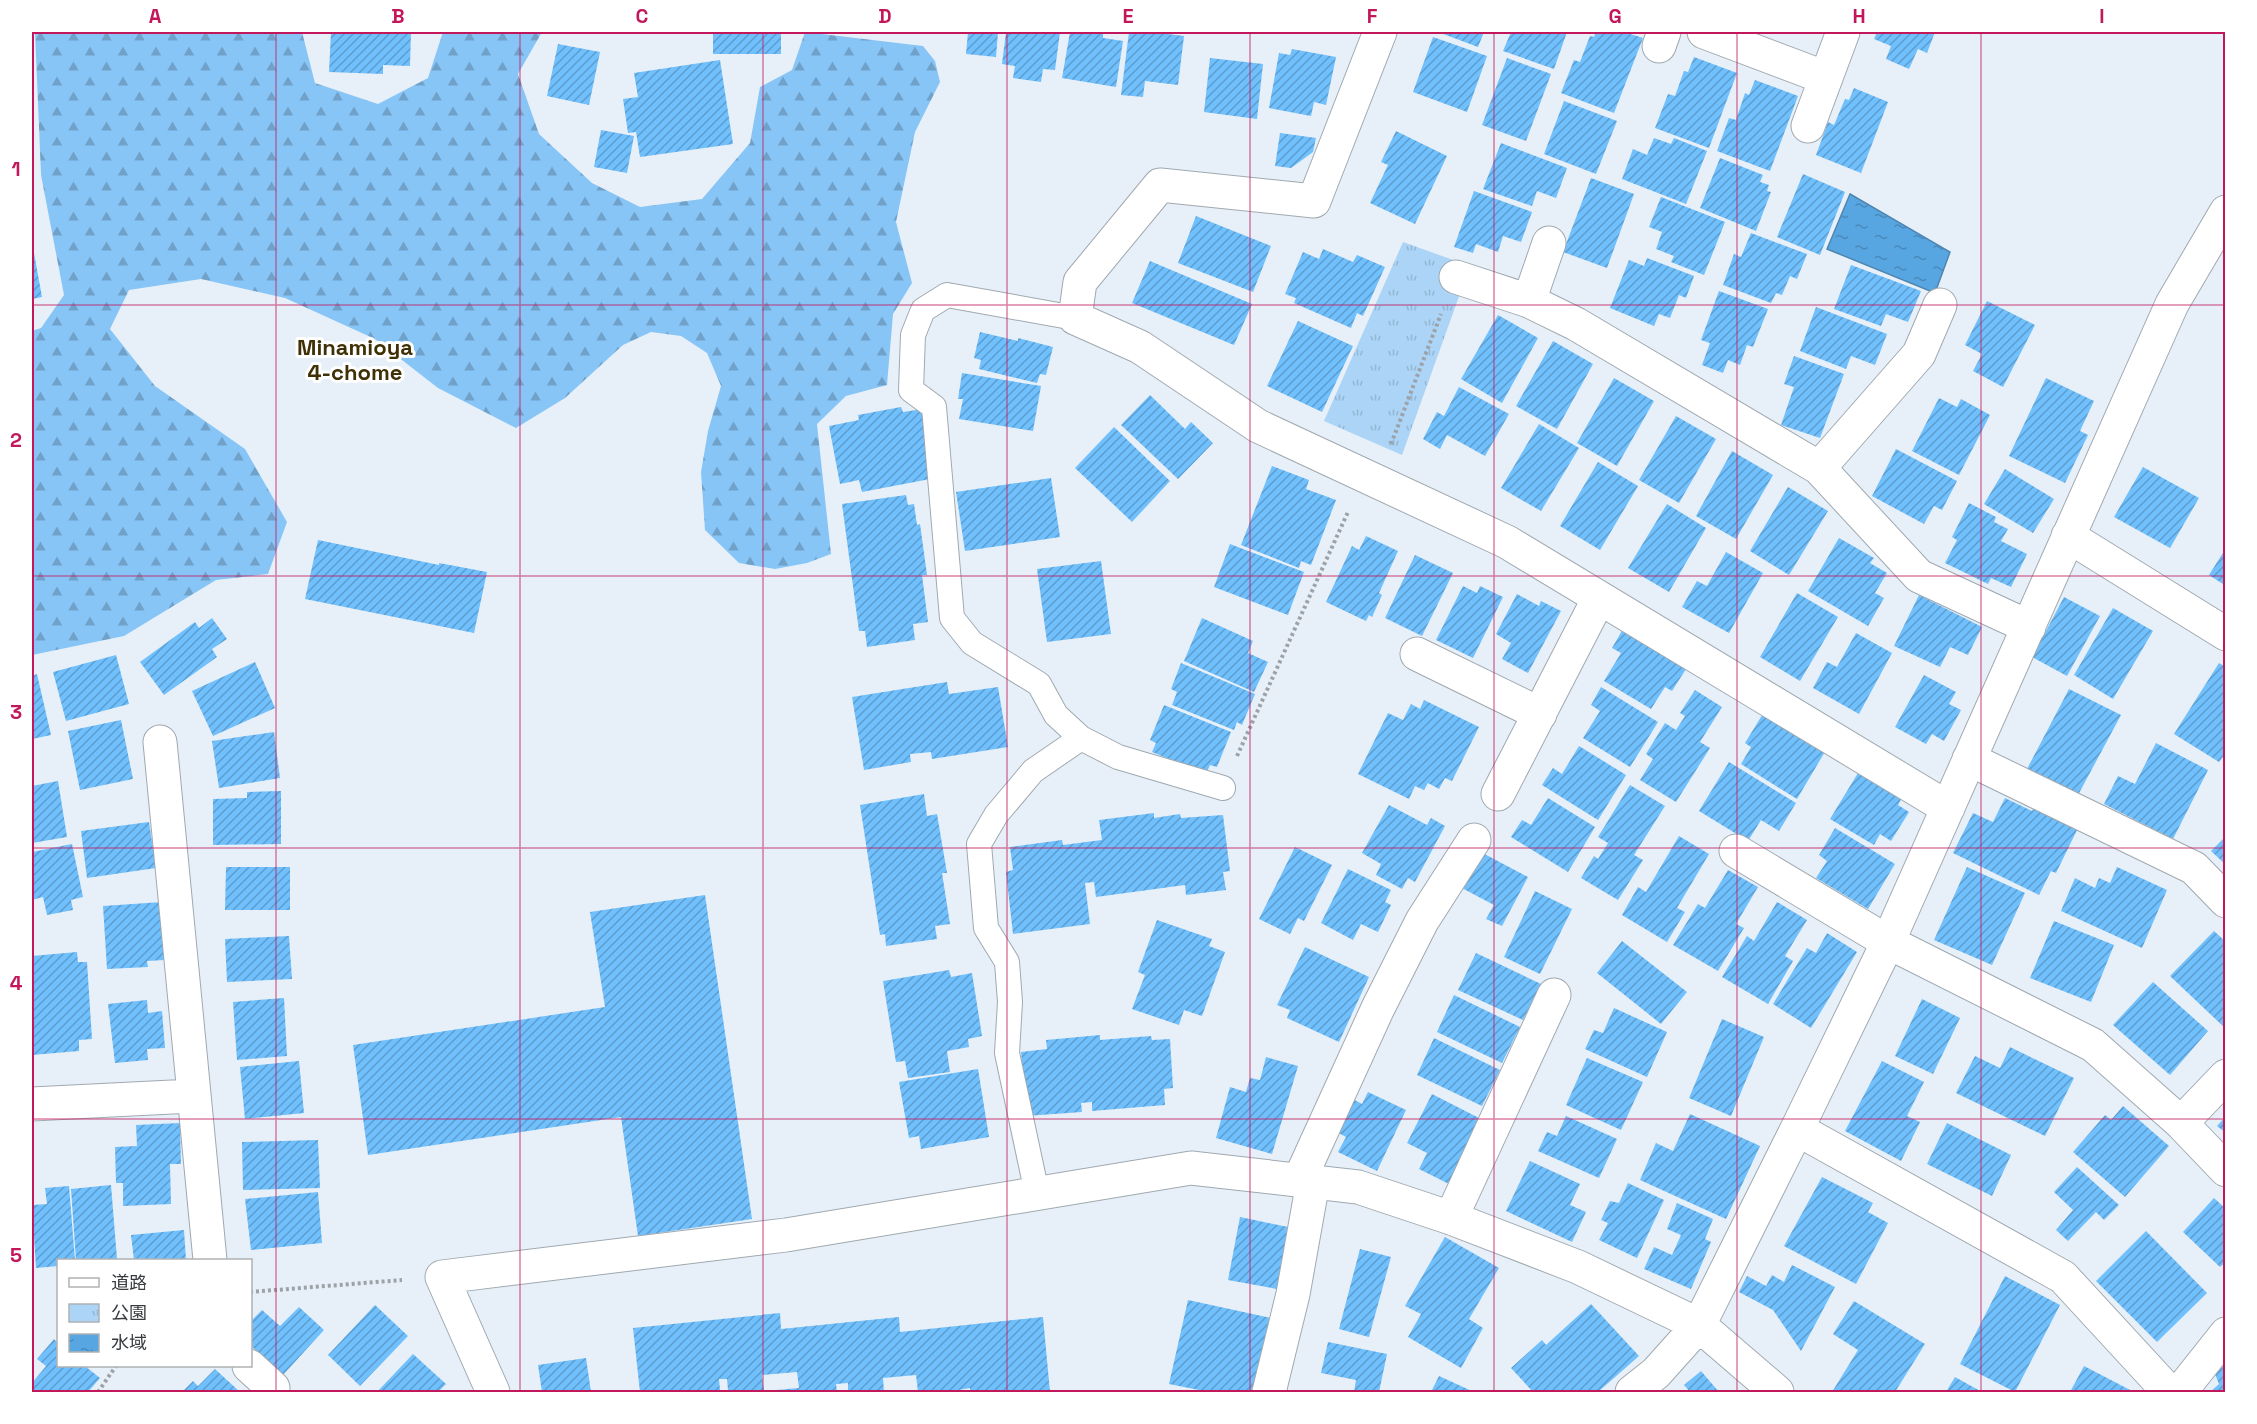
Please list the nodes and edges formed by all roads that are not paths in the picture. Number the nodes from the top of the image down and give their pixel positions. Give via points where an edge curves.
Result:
1 (1380, 32) edge
2 (1704, 32) edge
3 (1843, 32) edge
4 (1826, 78) junction
5 (1808, 126) dead end
6 (2226, 212) edge
7 (1549, 243) dead end
8 (1456, 277) road end
9 (1529, 301) junction
10 (1940, 305) dead end
11 (1076, 318) junction
12 (1819, 468) junction
13 (2068, 536) junction
14 (1599, 598) junction
15 (2029, 627) junction
16 (2226, 634) edge
17 (1418, 654) dead end
18 (1540, 714) junction
19 (1081, 738) junction
20 (160, 742) dead end
21 (1969, 759) junction
22 (1223, 788) road end
23 (1498, 794) dead end
24 (1948, 808) junction
25 (1474, 840) dead end
26 (1736, 851) dead end
27 (2226, 901) edge
28 (1888, 942) junction
29 (1554, 995) dead end
30 (2226, 1076) edge
31 (192, 1096) junction
32 (32, 1104) edge
33 (2181, 1123) junction
34 (1797, 1129) junction
35 (2226, 1170) edge
36 (1306, 1182) junction
37 (1037, 1193) junction
38 (1451, 1218) junction
39 (210, 1259) edge
40 (1699, 1325) junction
41 (2226, 1334) edge
42 (251, 1367) edge
43 (273, 1388) dead end
44 (493, 1392) edge
45 (1269, 1392) edge
46 (1632, 1392) edge
47 (1777, 1392) edge
48 (2169, 1392) edge
49 (2180, 1392) edge

1 - 11 street via 1314,201 1160,186 1080,282
2 - 4 street
3 - 4 street
4 - 5 street
6 - 13 street via 2172,304
7 - 9 street
8 - 9 street
9 - 12 street via 1576,324
10 - 12 street via 1919,354
11 - 14 street via 1140,346 1258,426 1507,542
11 - 19 lane via 947,295 923,310 913,335 911,390 934,406 952,618 972,643 1039,684 1056,715
12 - 15 street via 1919,576
13 - 15 street
13 - 16 street
14 - 18 street
14 - 24 street
15 - 21 street
17 - 18 street
18 - 23 street
19 - 22 lane via 1118,758
19 - 37 lane via 1033,771 996,815 979,844 986,928 1007,962 1010,1002 1006,1053
20 - 31 street
21 - 24 street
21 - 27 street via 2194,868
24 - 28 street
25 - 36 street via 1422,921 1378,1008
26 - 28 street
28 - 33 street via 2093,1045
28 - 34 street
29 - 38 street
30 - 33 street
31 - 32 street
31 - 39 street
33 - 35 street
34 - 40 street
34 - 48 street via 2063,1277
36 - 37 street via 1191,1168
36 - 38 street via 1358,1187
36 - 45 street via 1293,1294
37 - 44 street via 786,1235 442,1277
38 - 40 street via 1578,1267
40 - 46 street via 1656,1373
40 - 47 street
41 - 49 street
42 - 43 street

